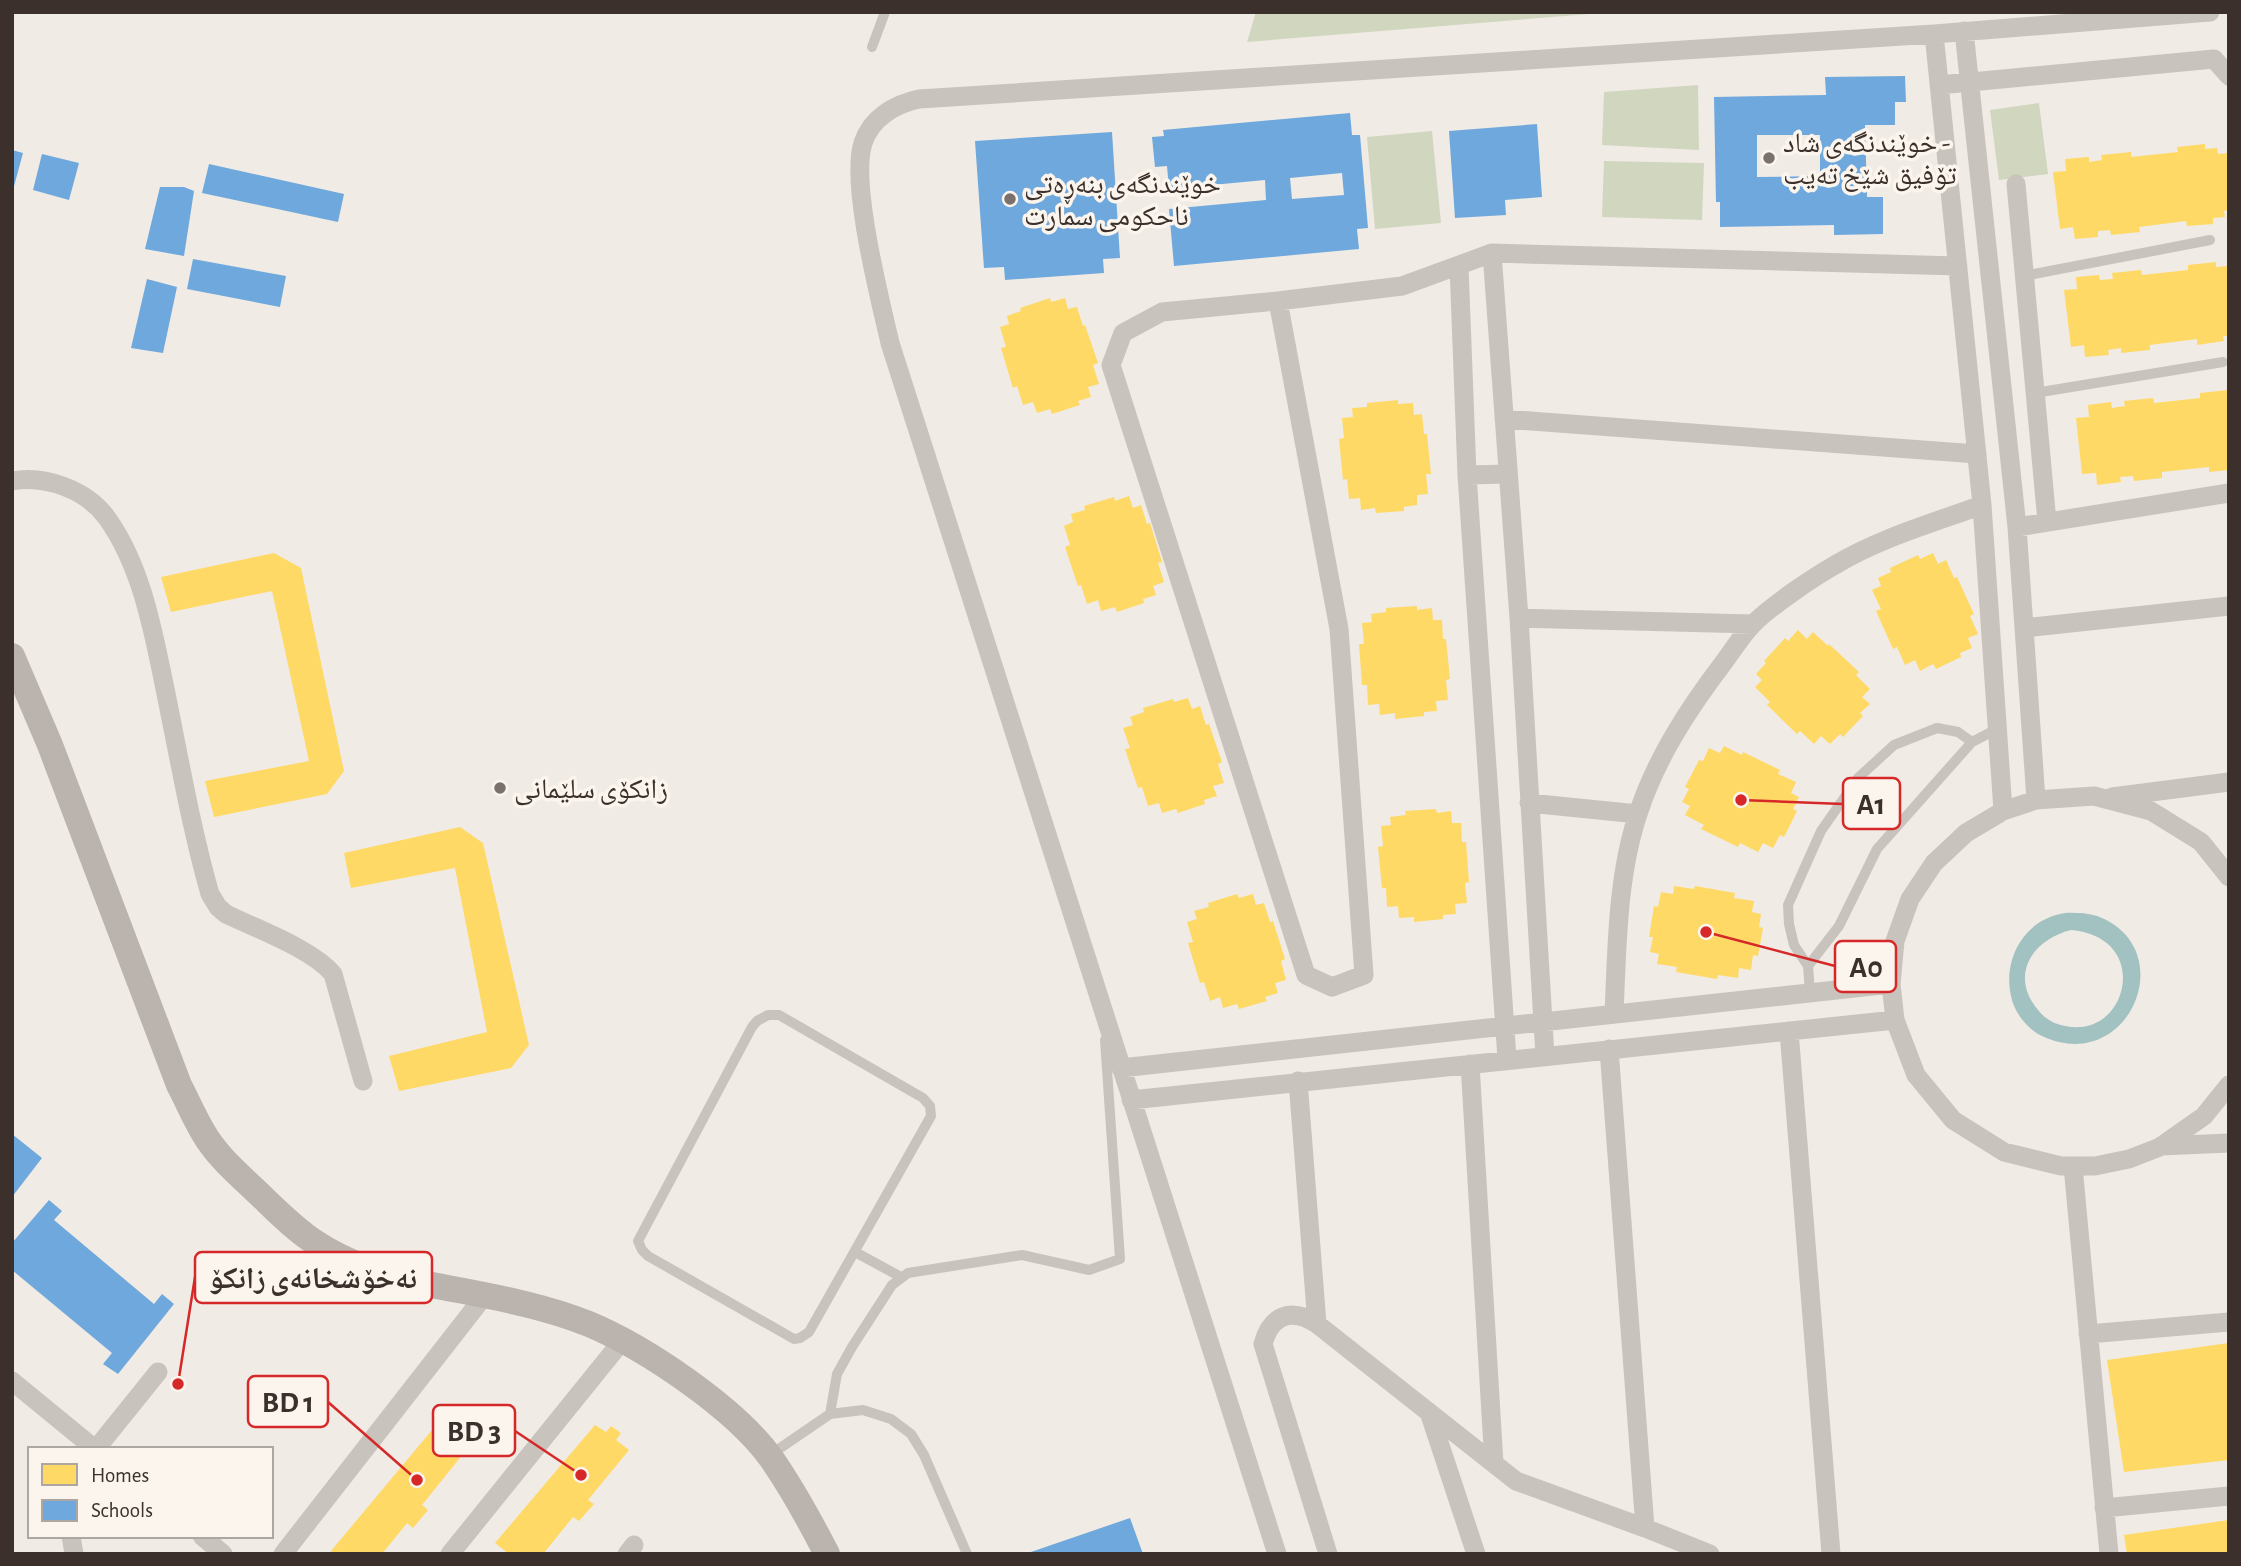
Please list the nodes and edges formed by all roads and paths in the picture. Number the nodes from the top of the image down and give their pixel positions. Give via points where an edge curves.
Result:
1 (885, 12) edge
2 (2210, 12) edge
3 (1964, 31) junction
4 (1934, 34) junction
5 (872, 47) dead end
6 (2229, 76) edge
7 (1969, 81) junction
8 (1939, 85) junction
9 (2016, 184) dead end
10 (2210, 240) dead end
11 (1492, 253) junction
12 (1459, 266) junction
13 (1958, 266) junction
14 (2024, 276) junction
15 (1278, 301) junction
16 (2223, 362) dead end
17 (2035, 393) junction
18 (1503, 419) junction
19 (1977, 454) junction
20 (1508, 474) junction
21 (1467, 475) junction
22 (12, 481) edge
23 (2229, 493) edge
24 (1982, 505) junction
25 (2048, 522) junction
26 (2017, 527) junction
27 (2229, 606) edge
28 (1519, 618) junction
29 (1753, 624) junction
30 (2024, 628) junction
31 (12, 656) edge
32 (1998, 729) junction
33 (1972, 742) junction
34 (2229, 782) edge
35 (2100, 798) junction
36 (2036, 800) junction
37 (1529, 803) junction
38 (2003, 811) junction
39 (1638, 814) junction
40 (2229, 877) edge
41 (1808, 966) junction
42 (1891, 984) junction
43 (1810, 992) junction
44 (1614, 1014) junction
45 (1104, 1015) junction
46 (1541, 1020) junction
47 (1895, 1020) junction
48 (1504, 1024) junction
49 (1789, 1031) junction
50 (1609, 1049) junction
51 (1545, 1056) junction
52 (1212, 1058) junction
53 (1507, 1059) junction
54 (1471, 1064) junction
55 (1121, 1068) junction
56 (363, 1081) dead end
57 (1298, 1081) junction
58 (2229, 1085) edge
59 (1217, 1091) junction
60 (1131, 1100) junction
61 (2229, 1143) edge
62 (2160, 1147) junction
63 (2073, 1166) junction
64 (855, 1252) junction
65 (901, 1277) junction
66 (485, 1295) junction
67 (2229, 1322) edge
68 (1317, 1324) junction
69 (2088, 1334) junction
70 (622, 1341) junction
71 (158, 1372) dead end
72 (12, 1381) edge
73 (1429, 1412) junction
74 (830, 1414) junction
75 (94, 1447) edge
76 (98, 1447) edge
77 (769, 1456) junction
78 (1494, 1464) junction
79 (2229, 1496) edge
80 (2104, 1508) junction
81 (1645, 1528) junction
82 (204, 1538) edge
83 (223, 1554) edge
84 (283, 1554) edge
85 (450, 1554) edge
86 (827, 1554) edge
87 (967, 1554) edge
88 (1277, 1554) edge
89 (1328, 1554) edge
90 (1476, 1554) edge
91 (1710, 1554) edge
92 (1831, 1554) edge
93 (2109, 1554) edge

1 - 5 lane
2 - 3 street
3 - 4 street
3 - 7 street
4 - 8 street
4 - 45 street via 919,99 895,107 875,122 860,154 860,180 890,343
6 - 7 street via 2214,59
7 - 8 street
7 - 26 street
8 - 13 street
9 - 14 street
10 - 14 lane
11 - 12 street
11 - 13 street
11 - 18 street
12 - 15 street via 1402,286
12 - 21 street
13 - 19 street
14 - 17 street
15 - 15 street via 1162,312 1123,333 1111,365 1306,975 1332,987 1364,975 1339,629
16 - 17 lane
17 - 25 street
18 - 19 street
18 - 20 street
19 - 24 street
20 - 21 street
20 - 28 street
21 - 48 street
22 - 56 street via 47,481 74,492 106,517 120,539 155,640 209,894 226,914 312,956 333,974
23 - 25 street
24 - 29 street via 1877,544 1835,565
24 - 32 street
25 - 26 street
26 - 30 street
27 - 30 street
28 - 29 street
28 - 37 street
29 - 39 street via 1691,705
30 - 36 street
31 - 66 street via 179,1085 223,1159 316,1243 401,1278
32 - 33 lane
32 - 38 street
33 - 41 lane via 1877,849 1839,926
33 - 41 lane via 1958,732 1937,728 1894,746 1858,778 1821,831 1788,905 1794,945
34 - 35 street
35 - 36 street
35 - 40 street via 2151,811 2201,842
36 - 38 street
37 - 39 street
37 - 46 street
38 - 42 street via 1966,833 1922,881 1895,941
39 - 44 street via 1618,927
41 - 43 lane
42 - 43 street
42 - 47 street
43 - 44 street
44 - 46 street
45 - 55 street
45 - 65 lane via 1119,1259 1089,1270 1022,1255
46 - 48 street
46 - 51 street
47 - 49 street
47 - 63 street via 1916,1075 1954,1120 2004,1152
48 - 52 street
48 - 53 street
49 - 50 street
49 - 92 street
50 - 51 street
50 - 81 street
51 - 53 street
52 - 55 street
52 - 59 street
53 - 54 street
54 - 57 street
54 - 78 street
55 - 60 street
57 - 59 street
57 - 68 street
58 - 62 street via 2204,1116
59 - 60 street
60 - 88 street
61 - 62 street
62 - 63 street via 2129,1159
63 - 69 street
64 - 64 lane via 809,1332 794,1339 648,1256 639,1246 639,1236 752,1027 763,1016 779,1015 930,1106 931,1116
64 - 65 lane
65 - 74 lane via 872,1314 837,1374
66 - 70 street via 589,1324
66 - 84 street
67 - 69 street
68 - 73 street
68 - 89 street via 1305,1316 1277,1319 1263,1344
69 - 80 street
70 - 77 street via 705,1393
70 - 85 street
71 - 76 street
72 - 75 street
73 - 78 street
73 - 90 street
74 - 77 lane
74 - 87 lane via 853,1409 881,1414 911,1434
77 - 86 street
78 - 81 street via 1516,1481
79 - 80 street
80 - 93 street
81 - 91 street
82 - 83 street

